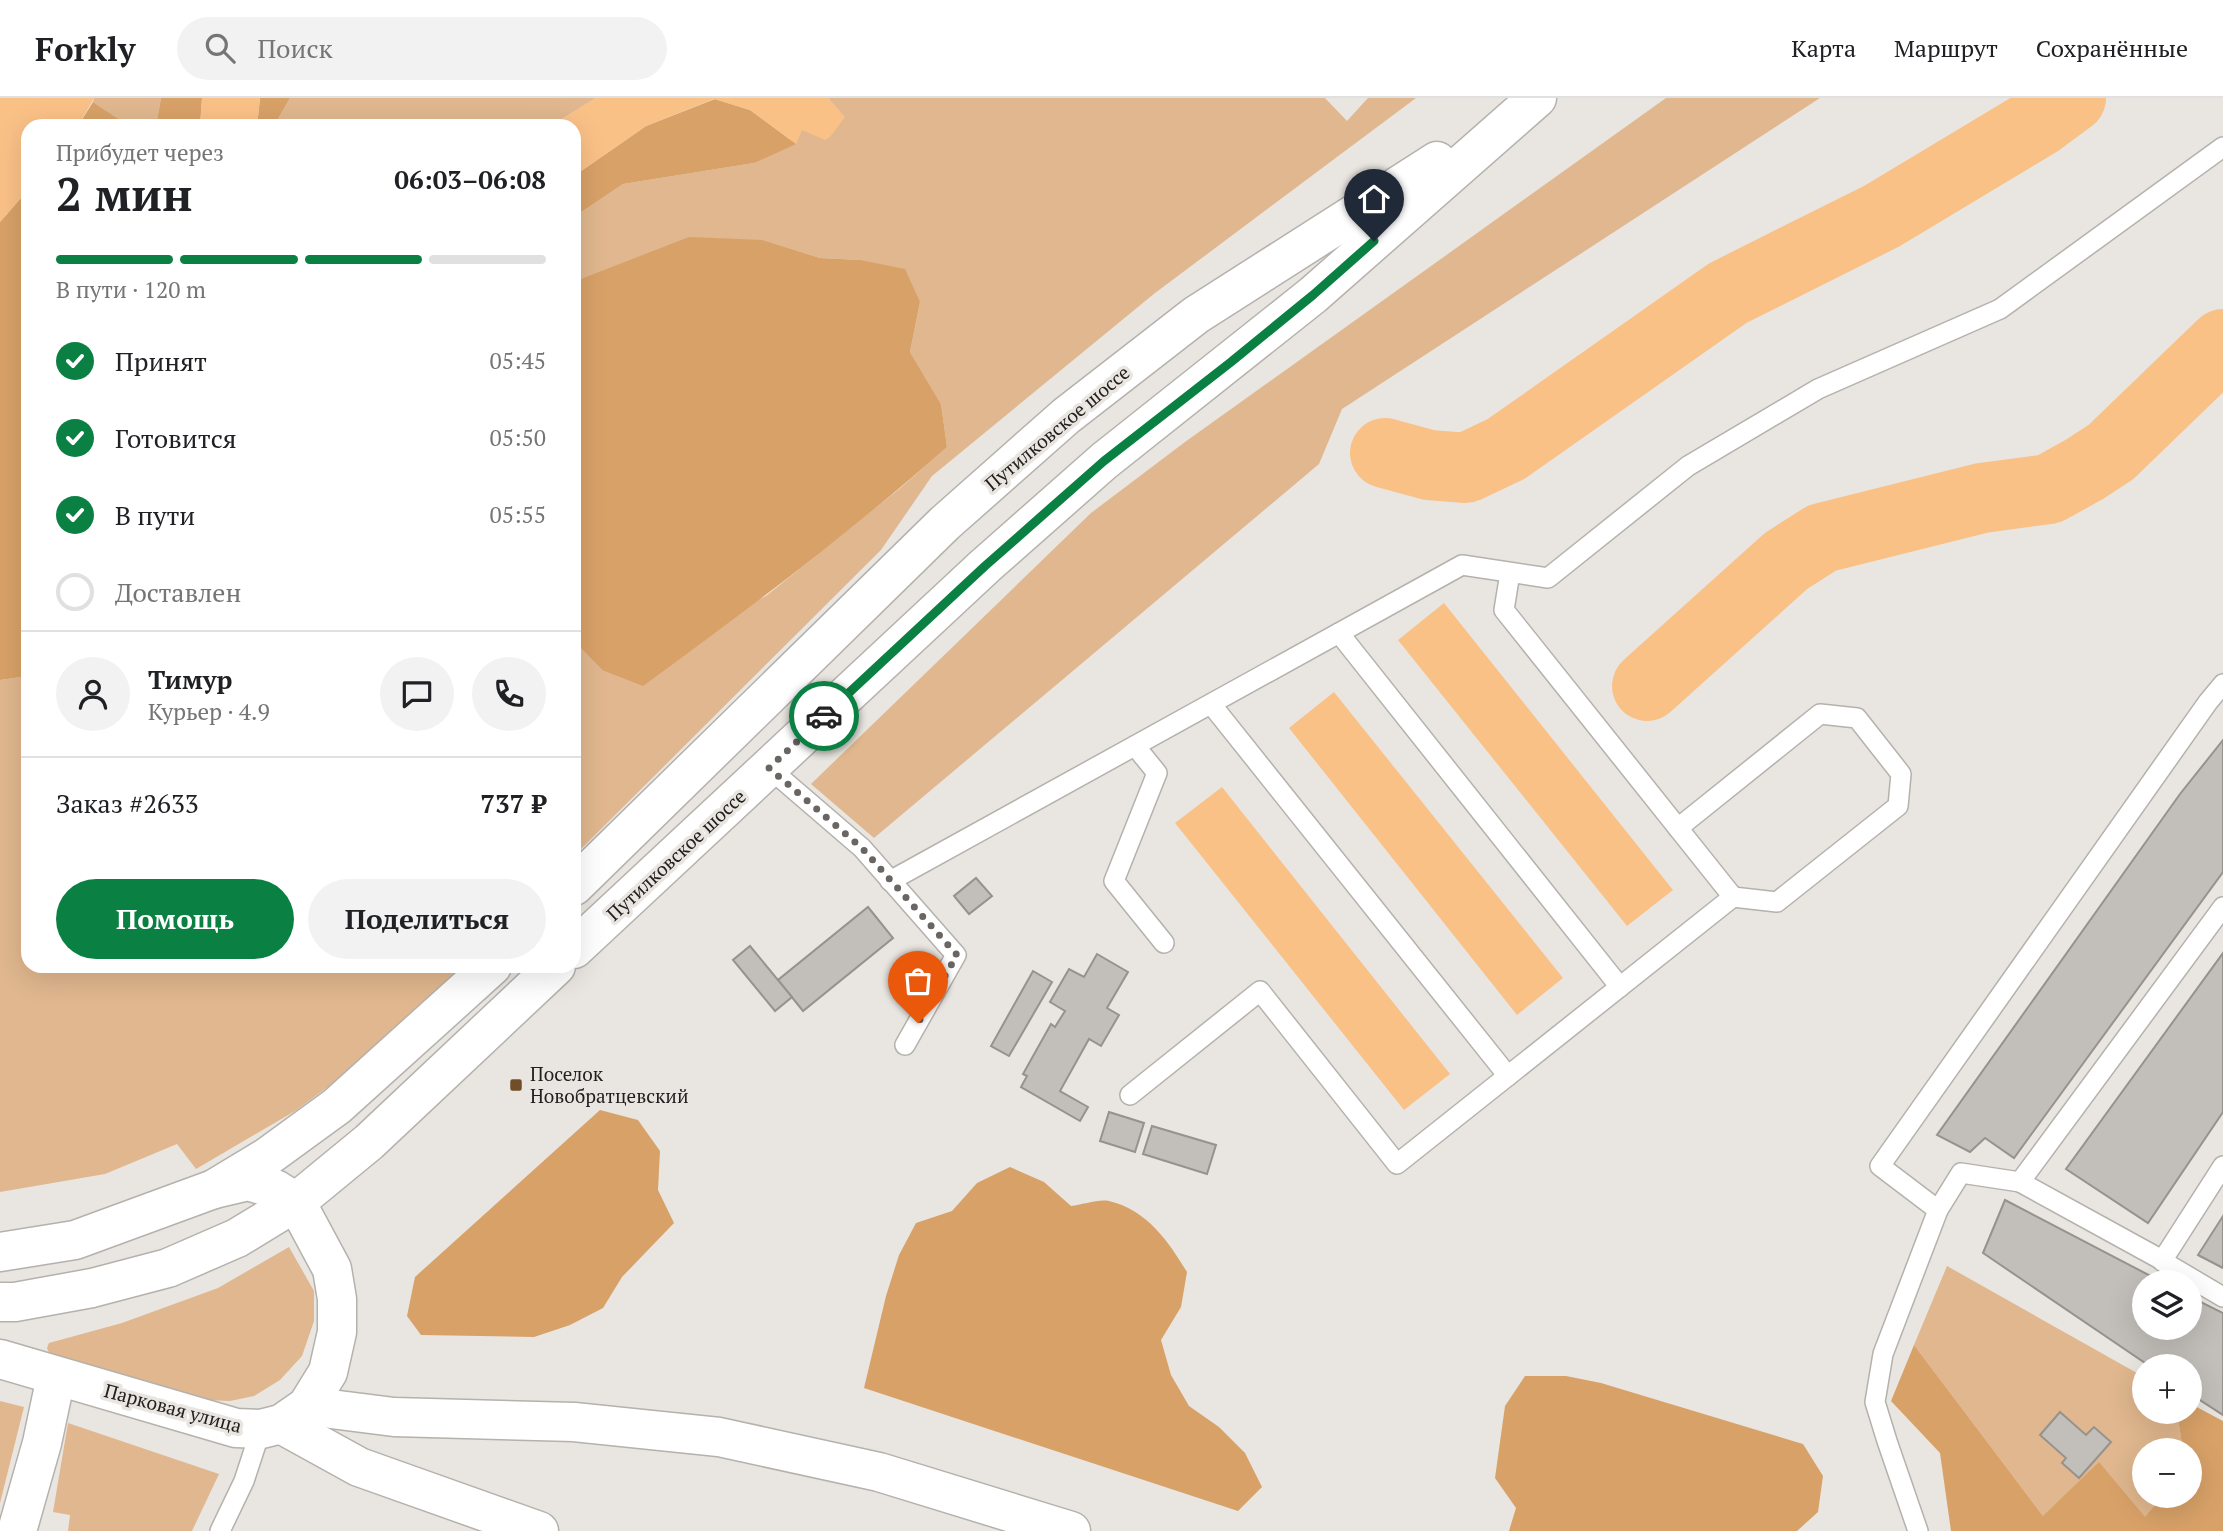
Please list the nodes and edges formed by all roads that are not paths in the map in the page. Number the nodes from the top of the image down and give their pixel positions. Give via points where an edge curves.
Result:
1 (1536, 98) edge
2 (2223, 147) edge
3 (1510, 573) junction
4 (1339, 633) junction
5 (2223, 684) edge
6 (1210, 704) junction
7 (1135, 746) junction
8 (769, 768) junction
9 (1678, 828) junction
10 (581, 879) edge
11 (890, 880) junction
12 (1733, 897) junction
13 (2223, 907) edge
14 (581, 943) edge
15 (1164, 943) dead end
16 (484, 973) edge
17 (549, 973) edge
18 (1620, 987) junction
19 (905, 1045) dead end
20 (1508, 1076) junction
21 (1129, 1095) dead end
22 (2223, 1166) edge
23 (2020, 1182) junction
24 (214, 1189) junction
25 (296, 1202) junction
26 (1938, 1210) junction
27 (0, 1252) edge
28 (2162, 1260) junction
29 (2223, 1297) edge
30 (0, 1302) edge
31 (0, 1359) edge
32 (56, 1377) junction
33 (283, 1420) junction
34 (17, 1531) edge
35 (220, 1531) edge
36 (538, 1531) edge
37 (1070, 1531) edge
38 (1919, 1531) edge

1 - 8 main road, Путилковское шоссе via 1313,295 1104,461
1 - 10 main road, Путилковское шоссе via 1196,315 1066,416 945,523
2 - 3 lane via 2000,309 1818,388 1688,466 1548,578
3 - 4 lane via 1462,565
3 - 9 lane via 1504,610
4 - 6 lane
4 - 18 lane
5 - 26 lane via 1880,1166
6 - 7 lane
6 - 20 lane
7 - 11 lane
7 - 15 lane via 1157,773 1114,881
8 - 11 lane via 862,848
8 - 14 main road, Путилковское шоссе
9 - 12 lane
9 - 12 lane via 1820,714 1857,718 1901,774 1898,806 1777,902
11 - 19 lane via 957,955
12 - 18 lane
13 - 23 lane
16 - 24 main road via 337,1106
17 - 25 main road via 369,1142
18 - 20 lane
20 - 21 lane via 1397,1164 1260,991
22 - 28 lane
23 - 26 lane via 1961,1173
23 - 28 lane
24 - 25 main road via 248,1181
24 - 27 main road via 75,1240
25 - 30 main road via 237,1238 168,1268 92,1289
25 - 33 main road via 332,1269 337,1332 328,1372
26 - 38 lane via 1883,1354 1875,1402
28 - 29 lane
31 - 32 main road, Парковая улица
32 - 33 main road, Парковая улица via 236,1428
32 - 34 main road
33 - 35 lane via 244,1481
33 - 36 main road, Парковая улица via 359,1467
33 - 37 main road via 394,1416 574,1422 719,1437 879,1472

